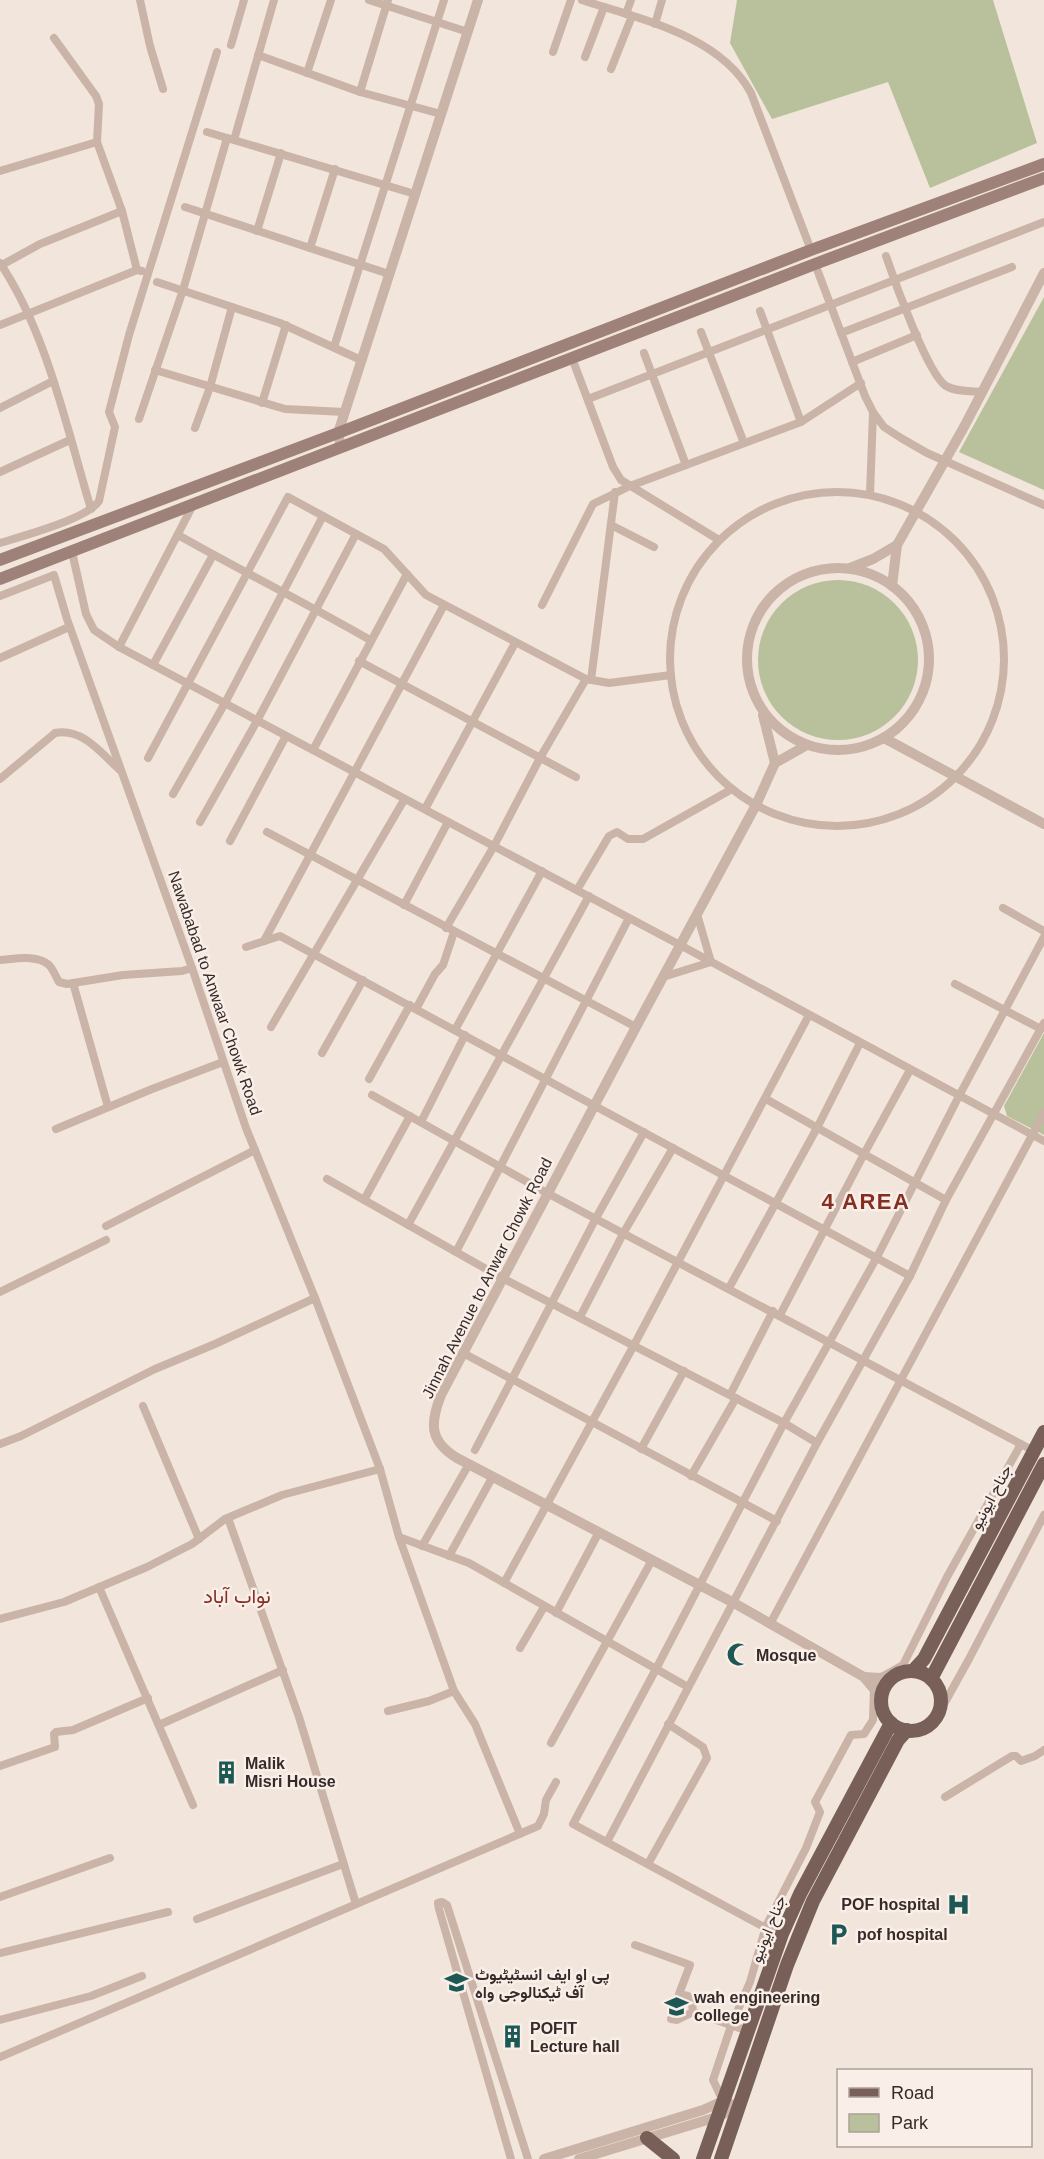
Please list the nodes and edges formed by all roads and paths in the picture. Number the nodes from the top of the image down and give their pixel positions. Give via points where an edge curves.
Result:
1 (140, 0) edge
2 (244, 0) edge
3 (274, 0) edge
4 (331, 0) edge
5 (369, 0) edge
6 (444, 0) edge
7 (478, 0) edge
8 (571, 0) edge
9 (582, 0) edge
10 (631, 0) edge
11 (662, 0) edge
12 (387, 3) edge
13 (601, 4) edge
14 (629, 15) junction
15 (437, 22) junction
16 (655, 24) junction
17 (468, 32) junction
18 (54, 38) dead end
19 (231, 45) dead end
20 (218, 52) dead end
21 (553, 52) dead end
22 (258, 55) junction
23 (585, 57) dead end
24 (610, 69) dead end
25 (307, 73) junction
26 (163, 89) dead end
27 (360, 92) junction
28 (410, 106) junction
29 (441, 114) junction
30 (207, 132) dead end
31 (230, 139) junction
32 (97, 142) junction
33 (281, 153) junction
34 (1044, 164) edge
35 (335, 169) junction
36 (0, 171) edge
37 (1044, 178) edge
38 (386, 184) junction
39 (415, 194) junction
40 (185, 207) dead end
41 (122, 211) junction
42 (205, 214) junction
43 (1044, 222) edge
44 (256, 231) junction
45 (310, 248) junction
46 (811, 250) junction
47 (886, 256) dead end
48 (360, 264) junction
49 (815, 264) junction
50 (0, 265) edge
51 (1012, 267) dead end
52 (137, 270) junction
53 (149, 272) junction
54 (389, 274) junction
55 (1043, 276) edge
56 (895, 281) junction
57 (157, 282) dead end
58 (723, 285) junction
59 (183, 290) junction
60 (728, 298) junction
61 (830, 304) junction
62 (232, 307) junction
63 (905, 307) junction
64 (760, 311) dead end
65 (28, 313) junction
66 (0, 325) edge
67 (286, 325) junction
68 (767, 329) junction
69 (701, 332) dead end
70 (841, 333) junction
71 (917, 335) junction
72 (334, 347) junction
73 (644, 353) dead end
74 (709, 353) junction
75 (572, 358) junction
76 (362, 360) junction
77 (852, 362) junction
78 (155, 370) junction
79 (652, 374) junction
80 (53, 381) junction
81 (861, 383) junction
82 (210, 387) junction
83 (982, 392) junction
84 (424, 398) junction
85 (588, 399) junction
86 (262, 404) junction
87 (0, 408) edge
88 (344, 412) junction
89 (873, 412) junction
90 (430, 413) junction
91 (138, 419) dead end
92 (801, 422) junction
93 (195, 428) dead end
94 (338, 434) junction
95 (70, 440) junction
96 (744, 444) junction
97 (341, 447) junction
98 (945, 461) junction
99 (686, 465) junction
100 (0, 472) edge
101 (630, 486) junction
102 (615, 492) junction
103 (870, 494) junction
104 (193, 505) junction
105 (1044, 505) edge
106 (91, 509) junction
107 (916, 511) junction
108 (323, 516) junction
109 (111, 520) junction
110 (611, 525) junction
111 (118, 534) junction
112 (356, 534) junction
113 (178, 535) junction
114 (719, 540) junction
115 (0, 543) edge
116 (897, 545) junction
117 (654, 547) dead end
118 (72, 552) junction
119 (213, 555) junction
120 (0, 560) edge
121 (850, 568) junction
122 (248, 573) junction
123 (407, 574) junction
124 (0, 579) edge
125 (892, 586) junction
126 (282, 593) junction
127 (0, 596) edge
128 (444, 605) junction
129 (542, 605) dead end
130 (316, 609) junction
131 (69, 627) junction
132 (370, 640) junction
133 (515, 643) junction
134 (119, 647) junction
135 (0, 658) edge
136 (359, 661) junction
137 (153, 665) junction
138 (671, 675) junction
139 (588, 680) junction
140 (188, 684) junction
141 (401, 684) junction
142 (225, 703) junction
143 (762, 711) junction
144 (257, 721) junction
145 (472, 721) junction
146 (286, 736) junction
147 (884, 738) junction
148 (807, 746) junction
149 (312, 750) junction
150 (148, 758) dead end
151 (540, 758) junction
152 (775, 763) junction
153 (120, 771) junction
154 (354, 772) junction
155 (576, 777) dead end
156 (0, 778) edge
157 (956, 778) junction
158 (732, 789) junction
159 (173, 794) dead end
160 (404, 800) junction
161 (756, 805) junction
162 (425, 809) junction
163 (200, 822) dead end
164 (448, 822) junction
165 (1044, 824) edge
166 (267, 832) dead end
167 (230, 841) dead end
168 (494, 846) junction
169 (310, 855) junction
170 (542, 871) junction
171 (357, 880) junction
172 (578, 890) junction
173 (589, 896) junction
174 (404, 905) junction
175 (1003, 908) dead end
176 (697, 914) junction
177 (629, 918) junction
178 (450, 930) junction
179 (1044, 932) edge
180 (1044, 937) edge
181 (264, 941) junction
182 (680, 945) junction
183 (246, 947) dead end
184 (314, 954) junction
185 (497, 954) junction
186 (0, 960) edge
187 (711, 962) junction
188 (192, 968) junction
189 (663, 977) junction
190 (543, 979) junction
191 (363, 980) junction
192 (73, 983) junction
193 (955, 984) dead end
194 (586, 1001) junction
195 (413, 1007) junction
196 (1005, 1010) junction
197 (809, 1015) junction
198 (1042, 1026) edge
199 (271, 1027) dead end
200 (636, 1027) junction
201 (455, 1030) junction
202 (465, 1035) junction
203 (860, 1043) junction
204 (322, 1053) dead end
205 (502, 1055) junction
206 (224, 1062) junction
207 (910, 1070) junction
208 (369, 1079) dead end
209 (546, 1079) junction
210 (372, 1095) dead end
211 (959, 1096) junction
212 (766, 1099) junction
213 (595, 1105) junction
214 (108, 1107) junction
215 (1044, 1113) edge
216 (410, 1116) junction
217 (994, 1116) junction
218 (421, 1122) junction
219 (817, 1128) junction
220 (56, 1129) dead end
221 (644, 1132) junction
222 (1032, 1135) junction
223 (454, 1141) junction
224 (1044, 1141) edge
225 (673, 1148) junction
226 (255, 1150) junction
227 (864, 1154) junction
228 (500, 1167) junction
229 (724, 1175) junction
230 (327, 1179) dead end
231 (915, 1183) junction
232 (547, 1193) junction
233 (364, 1200) junction
234 (946, 1200) junction
235 (774, 1202) junction
236 (596, 1218) junction
237 (408, 1225) junction
238 (106, 1226) dead end
239 (825, 1230) junction
240 (624, 1232) junction
241 (106, 1240) dead end
242 (456, 1252) junction
243 (877, 1257) junction
244 (679, 1261) junction
245 (910, 1276) junction
246 (502, 1278) junction
247 (729, 1288) junction
248 (0, 1292) edge
249 (315, 1298) junction
250 (551, 1303) junction
251 (777, 1313) junction
252 (580, 1317) junction
253 (830, 1342) junction
254 (634, 1345) junction
255 (463, 1353) junction
256 (864, 1360) junction
257 (684, 1371) junction
258 (513, 1380) junction
259 (901, 1380) junction
260 (733, 1397) junction
261 (143, 1406) dead end
262 (591, 1422) junction
263 (784, 1423) junction
264 (1044, 1432) edge
265 (818, 1443) junction
266 (0, 1444) edge
267 (1028, 1448) junction
268 (475, 1449) dead end
269 (641, 1449) junction
270 (469, 1464) junction
271 (1044, 1464) edge
272 (380, 1469) junction
273 (493, 1476) junction
274 (691, 1476) junction
275 (742, 1504) junction
276 (546, 1505) junction
277 (1044, 1515) edge
278 (228, 1518) junction
279 (777, 1521) junction
280 (598, 1532) junction
281 (399, 1537) junction
282 (199, 1539) junction
283 (422, 1546) junction
284 (449, 1556) junction
285 (652, 1560) junction
286 (504, 1583) junction
287 (699, 1585) junction
288 (99, 1587) junction
289 (734, 1603) junction
290 (544, 1606) junction
291 (556, 1613) junction
292 (0, 1619) edge
293 (770, 1624) junction
294 (606, 1642) junction
295 (520, 1648) dead end
296 (656, 1669) junction
297 (284, 1670) junction
298 (913, 1671) junction
299 (895, 1675) junction
300 (864, 1677) junction
301 (880, 1678) junction
302 (932, 1678) junction
303 (688, 1688) junction
304 (874, 1689) junction
305 (454, 1691) junction
306 (148, 1698) junction
307 (882, 1707) junction
308 (388, 1712) dead end
309 (939, 1713) junction
310 (891, 1723) junction
311 (159, 1725) junction
312 (669, 1725) junction
313 (907, 1730) junction
314 (551, 1743) dead end
315 (1044, 1750) edge
316 (0, 1766) edge
317 (556, 1782) dead end
318 (945, 1797) dead end
319 (193, 1805) dead end
320 (520, 1834) junction
321 (607, 1842) junction
322 (111, 1858) dead end
323 (343, 1864) junction
324 (648, 1864) junction
325 (0, 1897) edge
326 (356, 1904) junction
327 (168, 1912) dead end
328 (197, 1919) dead end
329 (766, 1928) junction
330 (782, 1934) junction
331 (635, 1945) dead end
332 (0, 1953) edge
333 (142, 1976) dead end
334 (693, 2012) junction
335 (671, 2019) dead end
336 (0, 2020) edge
337 (731, 2026) junction
338 (748, 2031) junction
339 (0, 2057) edge
340 (723, 2101) junction
341 (738, 2107) junction
342 (717, 2117) junction
343 (645, 2133) junction
344 (511, 2159) edge
345 (528, 2159) edge
346 (544, 2159) edge
347 (579, 2159) edge
348 (673, 2159) edge
349 (703, 2159) edge
350 (720, 2159) edge

1 - 26 street
2 - 19 street
3 - 22 street
4 - 25 street
5 - 12 street
6 - 15 street
7 - 17 street
8 - 21 street
9 - 13 street
10 - 14 street
11 - 16 street
12 - 15 street
12 - 27 street
13 - 14 street
13 - 23 street
14 - 16 street
14 - 24 street
15 - 17 street
15 - 28 street
16 - 46 street via 681,32 733,66 743,77
17 - 29 street
18 - 32 street via 96,96
20 - 53 street
22 - 25 street
22 - 31 street
25 - 27 street
27 - 28 street
28 - 29 street
28 - 38 street
29 - 39 street
30 - 31 street
31 - 33 street
31 - 42 street
32 - 36 street
32 - 41 street
33 - 35 street
33 - 44 street
34 - 46 main road
35 - 38 street
35 - 45 street
37 - 49 main road
38 - 39 street
38 - 48 street
39 - 54 street
40 - 42 street
41 - 50 street via 40,244
41 - 52 street
42 - 44 street
42 - 59 street
43 - 56 street
44 - 45 street
45 - 48 street
46 - 58 main road
47 - 56 street
48 - 54 street
48 - 72 street
49 - 60 main road
49 - 61 street
50 - 65 street
51 - 63 street
52 - 53 street
52 - 65 street
53 - 106 street via 109,412 115,427 99,501
54 - 76 street
55 - 83 street
56 - 61 street
56 - 63 street
57 - 59 street
58 - 60 main road
58 - 84 main road
59 - 62 street
59 - 78 street
60 - 75 main road
61 - 68 street
61 - 70 street
62 - 67 street
62 - 82 street
63 - 70 street
63 - 71 street
64 - 68 street
65 - 66 street
65 - 80 street
67 - 72 street
67 - 86 street
68 - 74 street
68 - 92 street
69 - 74 street
70 - 77 street
71 - 77 street
71 - 83 street via 943,385
72 - 76 street
73 - 79 street
74 - 79 street
74 - 96 street
75 - 85 street
75 - 90 main road
76 - 88 street
77 - 81 street
78 - 82 street
78 - 91 street
79 - 85 street
79 - 99 street
80 - 87 street
80 - 95 street
81 - 89 street
81 - 92 street
82 - 86 street
82 - 93 street
83 - 98 street
84 - 90 main road
84 - 94 main road
85 - 101 street via 614,467 621,480
86 - 88 street
88 - 94 street
89 - 98 street via 884,427
89 - 103 street
90 - 97 main road
92 - 96 street
94 - 97 street
94 - 109 main road
95 - 100 street
95 - 106 street
96 - 99 street
97 - 104 main road
98 - 105 street
98 - 107 street
99 - 101 street
101 - 102 street
101 - 114 street
102 - 110 street
102 - 129 street via 593,504
103 - 107 street
103 - 114 street via 816,492 789,498 740,522
104 - 111 main road
104 - 113 street
106 - 115 street
107 - 116 street
107 - 157 street via 961,546 978,569 1002,630 1004,677 998,705 988,732
108 - 112 street
108 - 122 street via 288,498
108 - 126 street
109 - 111 main road
109 - 120 main road
110 - 117 street
110 - 139 street
111 - 118 main road
112 - 123 street via 384,549
112 - 130 street
113 - 119 street
113 - 134 street
114 - 138 street via 703,558 680,602 671,642
116 - 121 street
116 - 125 street
118 - 124 main road
118 - 134 street via 86,614 94,630
119 - 122 street
119 - 137 street
121 - 125 street
121 - 143 street via 815,570 783,585 760,611 747,644 748,679
122 - 126 street
122 - 140 street
123 - 128 street via 426,595
123 - 132 street
125 - 147 street via 913,608 926,635 929,665 922,694 907,719
126 - 130 street
126 - 142 street
127 - 131 street, Nawababad to Anwaar Chowk Road via 54,575
128 - 133 street
128 - 141 street
130 - 132 street
130 - 144 street
131 - 135 street
131 - 153 street, Nawababad to Anwaar Chowk Road
132 - 136 street
133 - 139 street
133 - 145 street
134 - 137 street
136 - 141 street
136 - 149 street
137 - 140 street
138 - 139 street via 609,683
138 - 158 street via 690,738
139 - 151 street
140 - 142 street
140 - 150 street
141 - 145 street
141 - 154 street
142 - 144 street
142 - 159 street
143 - 148 street via 782,732
143 - 152 street
144 - 146 street
144 - 163 street
145 - 151 street
145 - 162 street
146 - 149 street
146 - 167 street
147 - 148 street via 859,748 833,751
147 - 157 street
148 - 152 street
149 - 154 street
151 - 155 street
151 - 168 street
152 - 161 street, Jinnah Avenue to Anwar Chowk Road
153 - 156 street via 81,736 59,732
153 - 188 street, Nawababad to Anwaar Chowk Road
154 - 160 street
154 - 169 street
157 - 161 street via 912,809 861,825 807,824
157 - 165 street
158 - 161 street
158 - 172 street via 643,838 628,838 616,832 609,836
160 - 162 street
160 - 171 street
161 - 176 street, Jinnah Avenue to Anwar Chowk Road
162 - 164 street
164 - 168 street
164 - 174 street
166 - 169 street
168 - 170 street
168 - 178 street
169 - 171 street
169 - 181 street
170 - 172 street
170 - 185 street
171 - 174 street
171 - 184 street
172 - 173 street
173 - 177 street
173 - 190 street
174 - 178 street
175 - 179 street
176 - 182 street, Jinnah Avenue to Anwar Chowk Road
176 - 187 street
177 - 182 street
177 - 194 street
178 - 185 street
178 - 195 street via 443,965
180 - 196 street
181 - 183 street
181 - 184 street via 280,936
182 - 187 street
182 - 189 street, Jinnah Avenue to Anwar Chowk Road
184 - 191 street
184 - 199 street
185 - 190 street
185 - 201 street
186 - 192 street via 41,961 49,965 59,982
187 - 189 street
187 - 197 street
188 - 192 street
188 - 206 street, Nawababad to Anwaar Chowk Road
189 - 200 street, Jinnah Avenue to Anwar Chowk Road
190 - 194 street
190 - 205 street
191 - 195 street
191 - 204 street
192 - 214 street
193 - 196 street
194 - 200 street
194 - 209 street
195 - 201 street
195 - 208 street
196 - 198 street
196 - 211 street
197 - 203 street
197 - 212 street
198 - 217 street
200 - 213 street, Jinnah Avenue to Anwar Chowk Road
201 - 202 street
202 - 205 street
202 - 218 street
203 - 207 street
203 - 219 street
205 - 209 street
205 - 223 street
206 - 214 street
206 - 226 street, Nawababad to Anwaar Chowk Road
207 - 211 street
207 - 227 street
209 - 213 street
209 - 228 street
210 - 216 street
211 - 217 street
211 - 231 street
212 - 219 street
212 - 229 street
213 - 221 street
213 - 232 street, Jinnah Avenue to Anwar Chowk Road
214 - 220 street
215 - 222 street
216 - 218 street
216 - 233 street
217 - 222 street
217 - 234 street
218 - 223 street
219 - 227 street
219 - 235 street
221 - 225 street
221 - 236 street
222 - 224 street
222 - 259 street
223 - 228 street
223 - 237 street
225 - 229 street
225 - 240 street
226 - 238 street
226 - 249 street, Nawababad to Anwaar Chowk Road
227 - 231 street
227 - 239 street
228 - 232 street
228 - 242 street
229 - 235 street
229 - 244 street
230 - 233 street
231 - 234 street
231 - 243 street
232 - 236 street
232 - 246 street, Jinnah Avenue to Anwar Chowk Road
233 - 237 street
234 - 245 street
235 - 239 street
235 - 247 street
236 - 240 street
236 - 250 street
237 - 242 street
239 - 243 street
239 - 251 street
240 - 244 street
240 - 252 street
241 - 248 street
242 - 246 street
243 - 245 street
243 - 253 street
244 - 247 street
244 - 254 street
245 - 256 street
246 - 250 street
246 - 255 street, Jinnah Avenue to Anwar Chowk Road
247 - 251 street
249 - 266 street
249 - 272 street, Nawababad to Anwaar Chowk Road
250 - 252 street
250 - 258 street
251 - 253 street
251 - 260 street
252 - 254 street
253 - 256 street
253 - 263 street
254 - 257 street
254 - 262 street
255 - 258 street
255 - 270 street, Jinnah Avenue to Anwar Chowk Road via 433,1416 434,1434 443,1449
256 - 259 street
256 - 265 street
257 - 260 street
257 - 269 street
258 - 262 street
258 - 268 street
259 - 267 street
259 - 293 street
260 - 263 street
260 - 274 street
261 - 282 street
262 - 269 street
262 - 276 street
263 - 265 street
263 - 275 street
264 - 267 main road, جناح ایونیو
265 - 279 street
267 - 298 main road, جناح ایونیو via 924,1659
267 - 301 street via 947,1577 903,1665
269 - 274 street
270 - 273 street, Jinnah Avenue to Anwar Chowk Road
270 - 283 street
271 - 302 main road, جناح ایونیو
272 - 278 street via 282,1496
272 - 281 street, Nawababad to Anwaar Chowk Road
273 - 276 street, Jinnah Avenue to Anwar Chowk Road
273 - 284 street
274 - 275 street
275 - 279 street
275 - 287 street
276 - 280 street, Jinnah Avenue to Anwar Chowk Road
276 - 286 street
277 - 309 street
278 - 282 street
278 - 297 street
279 - 289 street
280 - 285 street, Jinnah Avenue to Anwar Chowk Road
280 - 291 street
281 - 283 street
281 - 305 street, Nawababad to Anwaar Chowk Road
282 - 288 street
283 - 284 street
284 - 286 street
285 - 287 street, Jinnah Avenue to Anwar Chowk Road
285 - 294 street
286 - 290 street
287 - 289 street, Jinnah Avenue to Anwar Chowk Road
287 - 296 street
288 - 292 street via 64,1602
288 - 306 street
289 - 293 street, Jinnah Avenue to Anwar Chowk Road
289 - 303 street
290 - 291 street
290 - 295 street
291 - 294 street
293 - 300 street, Jinnah Avenue to Anwar Chowk Road
294 - 296 street
294 - 314 street
296 - 303 street
296 - 321 street via 573,1824
297 - 311 street
297 - 323 street
298 - 299 main road
298 - 302 main road
299 - 301 street
299 - 307 main road via 884,1689
300 - 301 street
300 - 304 street
301 - 304 street
302 - 309 main road via 941,1695
303 - 312 street
304 - 307 street
304 - 329 street via 873,1719 864,1734 851,1735 815,1802 820,1812 806,1848
305 - 308 street
305 - 320 street, Nawababad to Anwaar Chowk Road via 476,1724
306 - 311 street
306 - 316 street via 73,1730 56,1732 55,1747
307 - 310 main road
309 - 313 main road via 926,1727
310 - 313 main road
310 - 330 main road, جناح ایونیو
311 - 319 street
312 - 321 street
312 - 324 street via 703,1747 707,1758
313 - 341 main road, جناح ایونیو via 898,1740 813,1901
315 - 318 street via 1021,1761 1012,1756
317 - 320 street via 538,1826
320 - 326 street
321 - 324 street
322 - 325 street
323 - 326 street
323 - 328 street
324 - 329 street
326 - 339 street
327 - 332 street
329 - 330 street
329 - 337 street via 750,1982
330 - 338 main road, جناح ایونیو
331 - 334 street via 690,1965 679,1994 688,1996
333 - 336 street via 91,1996
334 - 335 street
334 - 337 street
337 - 338 street
337 - 340 street via 714,2080
338 - 340 main road, جناح ایونیو
340 - 341 street
340 - 342 main road, جناح ایونیو
340 - 343 street
341 - 342 street
341 - 350 main road, جناح ایونیو
342 - 343 street
342 - 349 main road, جناح ایونیو
343 - 346 street
343 - 347 street
343 - 348 main road
344 - 345 street via 438,1903 447,1905

